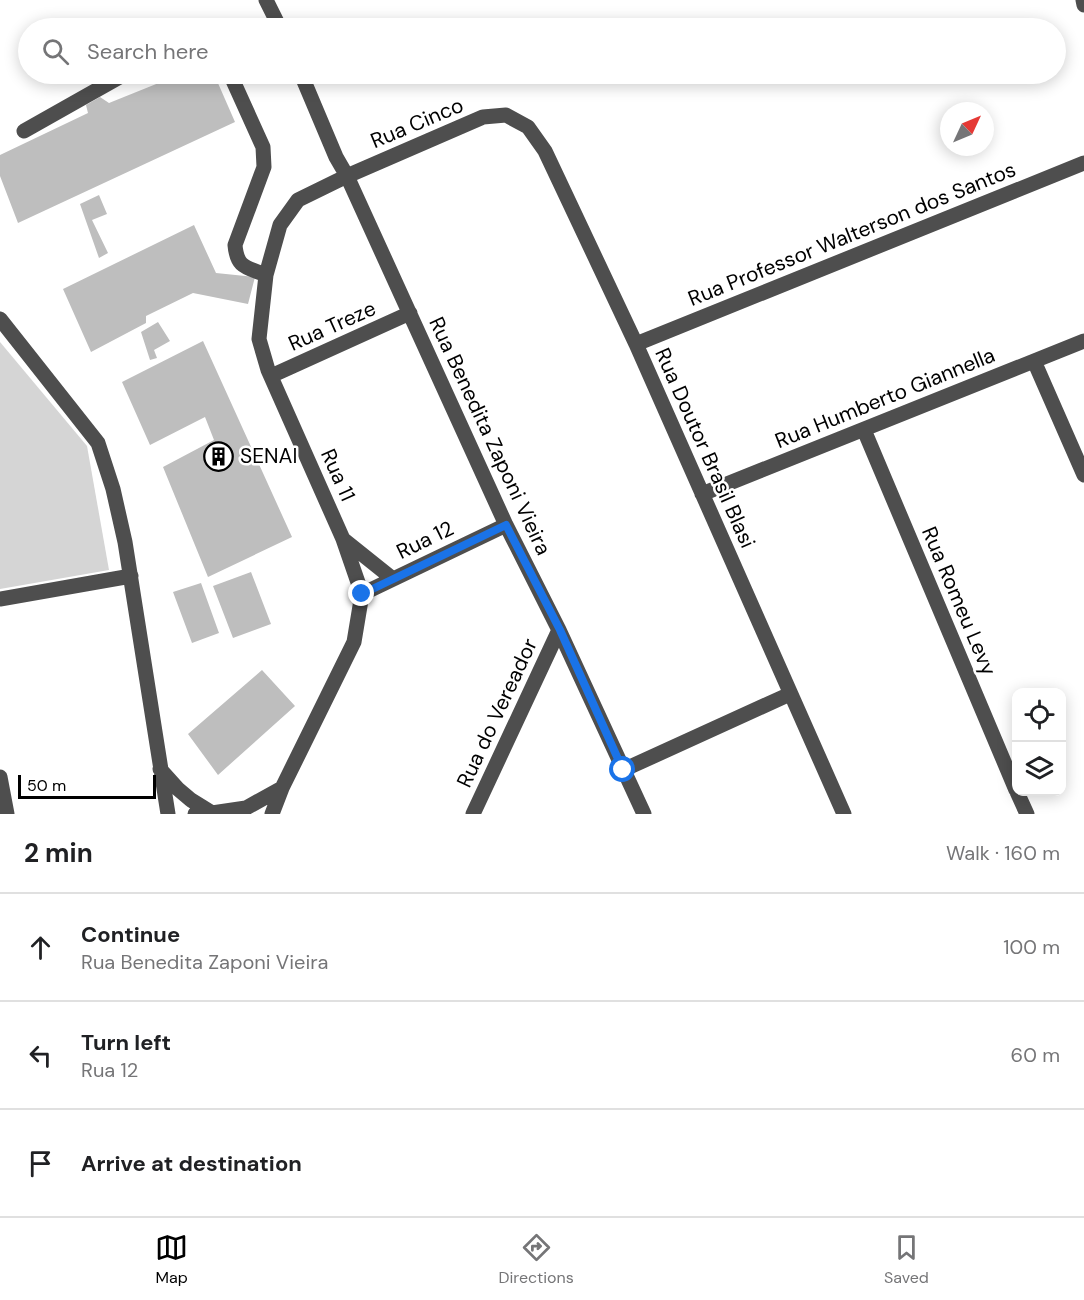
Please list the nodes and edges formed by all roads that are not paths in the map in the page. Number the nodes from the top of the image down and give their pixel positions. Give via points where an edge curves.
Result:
1 (266, 0) edge
2 (1083, 0) edge
3 (1084, 5) edge
4 (275, 18) edge
5 (107, 84) edge
6 (235, 84) edge
7 (305, 84) edge
8 (506, 115) joint
9 (24, 131) dead end
10 (1084, 163) edge
11 (347, 176) junction
12 (266, 275) junction
13 (410, 314) junction
14 (0, 320) edge
15 (1084, 341) edge
16 (636, 344) junction
17 (1034, 361) junction
18 (271, 376) junction
19 (864, 430) junction
20 (1084, 475) edge
21 (702, 494) junction
22 (506, 525) junction
23 (343, 539) junction
24 (130, 576) junction
25 (393, 579) junction
26 (362, 594) junction
27 (0, 599) edge
28 (560, 630) junction
29 (790, 694) junction
30 (160, 769) junction
31 (623, 770) junction
32 (0, 777) edge
33 (1012, 779) edge
34 (282, 788) junction
35 (1019, 796) edge
36 (212, 813) edge
37 (7, 814) edge
38 (168, 814) edge
39 (195, 814) edge
40 (272, 814) edge
41 (473, 814) edge
42 (644, 814) edge
43 (844, 814) edge
44 (1027, 814) edge

1 - 4 street
2 - 3 street
5 - 9 street
6 - 12 street via 263,147 264,167 235,245 236,258 244,266
7 - 11 street, Rua Benedita Zaponi Vieira
8 - 11 street, Rua Cinco via 483,117
8 - 16 street, Rua Doutor Brasil Blasi via 528,127 545,151
10 - 16 street, Rua Professor Walterson dos Santos
11 - 12 street, Rua 11 via 298,200 280,225
11 - 13 street, Rua Benedita Zaponi Vieira
12 - 18 street, Rua 11 via 259,339
13 - 18 street, Rua Treze
13 - 22 street, Rua Benedita Zaponi Vieira
14 - 24 street via 98,443 113,489
15 - 17 street, Rua Humberto Giannella
16 - 21 street, Rua Doutor Brasil Blasi
17 - 19 street, Rua Humberto Giannella
17 - 20 street
18 - 23 street, Rua 11
19 - 21 street, Rua Humberto Giannella
19 - 33 street, Rua Romeu Levy
21 - 29 street, Rua Doutor Brasil Blasi
22 - 25 street, Rua 12
22 - 28 street, Rua Benedita Zaponi Vieira
23 - 25 street
23 - 26 street, Rua 11
24 - 27 street
24 - 30 street
25 - 26 street, Rua 12
26 - 34 street, Rua 11 via 354,642
28 - 31 street, Rua Benedita Zaponi Vieira
28 - 41 street, Rua do Vereador
29 - 31 street
29 - 43 street, Rua Doutor Brasil Blasi
30 - 36 street via 191,800
30 - 38 street
31 - 42 street, Rua Benedita Zaponi Vieira
32 - 37 street
34 - 36 street via 246,807
34 - 40 street, Rua 11
35 - 44 street, Rua Romeu Levy
36 - 39 street

